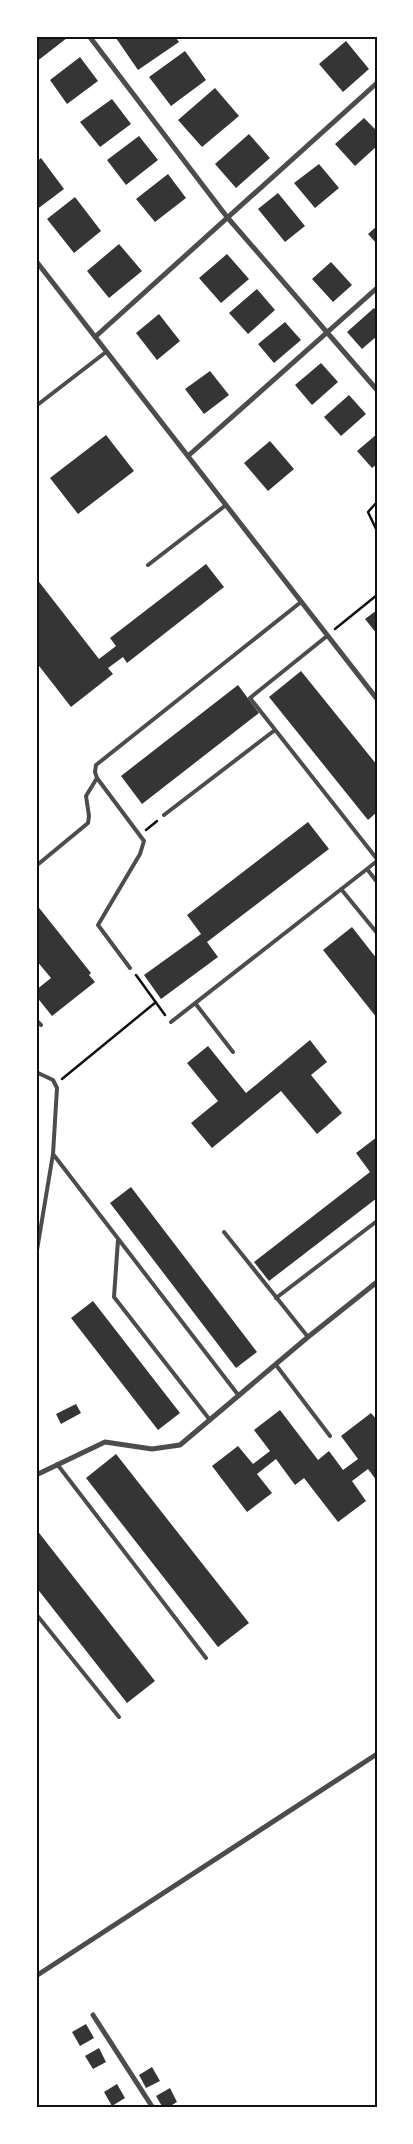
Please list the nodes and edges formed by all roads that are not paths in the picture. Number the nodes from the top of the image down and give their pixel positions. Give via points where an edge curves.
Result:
1 (89, 36) edge
2 (377, 83) edge
3 (227, 217) junction
4 (36, 261) edge
5 (377, 288) edge
6 (326, 333) junction
7 (95, 337) junction
8 (106, 352) junction
9 (377, 390) edge
10 (36, 406) edge
11 (188, 456) junction
12 (226, 505) junction
13 (148, 565) dead end
14 (301, 602) junction
15 (327, 636) junction
16 (377, 699) edge
17 (275, 730) junction
18 (97, 778) junction
19 (164, 815) road end
20 (377, 860) edge
21 (36, 866) edge
22 (367, 869) junction
23 (377, 882) edge
24 (341, 889) junction
25 (377, 933) edge
26 (130, 968) road end
27 (195, 1003) junction
28 (36, 1020) edge
29 (171, 1022) road end
30 (41, 1026) dead end
31 (233, 1052) dead end
32 (36, 1072) edge
33 (53, 1154) junction
34 (377, 1221) edge
35 (224, 1232) dead end
36 (118, 1239) junction
37 (36, 1256) edge
38 (377, 1282) edge
39 (276, 1298) junction
40 (308, 1337) junction
41 (276, 1365) junction
42 (239, 1396) junction
43 (210, 1420) junction
44 (330, 1436) dead end
45 (57, 1464) junction
46 (36, 1475) edge
47 (36, 1614) edge
48 (206, 1658) dead end
49 (119, 1717) dead end
50 (377, 1754) edge
51 (36, 1976) edge
52 (93, 2015) dead end
53 (153, 2108) edge

1 - 3 street
2 - 3 street
3 - 6 street
3 - 7 street
4 - 7 street
5 - 6 street
6 - 9 street
6 - 11 street
7 - 8 street
8 - 10 lane
8 - 11 street
11 - 12 street
12 - 13 lane
12 - 14 street
14 - 15 street
14 - 18 lane via 99,761 95,772
15 - 16 street
15 - 17 lane via 250,698
17 - 19 lane
17 - 20 lane
18 - 21 lane via 86,796 88,823
18 - 26 lane via 144,842 98,925
20 - 22 lane
22 - 23 lane
22 - 24 lane
24 - 25 lane
24 - 27 lane
27 - 29 lane
27 - 31 lane
28 - 30 lane
32 - 33 lane via 50,1077 56,1084
33 - 36 lane
33 - 37 lane
34 - 39 lane
35 - 39 lane
36 - 42 lane
36 - 43 lane via 114,1297
38 - 40 street
39 - 40 lane
40 - 41 street
41 - 42 street
41 - 44 lane
42 - 43 street
43 - 45 street via 180,1446 152,1449 105,1442
45 - 46 street
45 - 48 lane
47 - 49 lane
50 - 51 street
52 - 53 street

